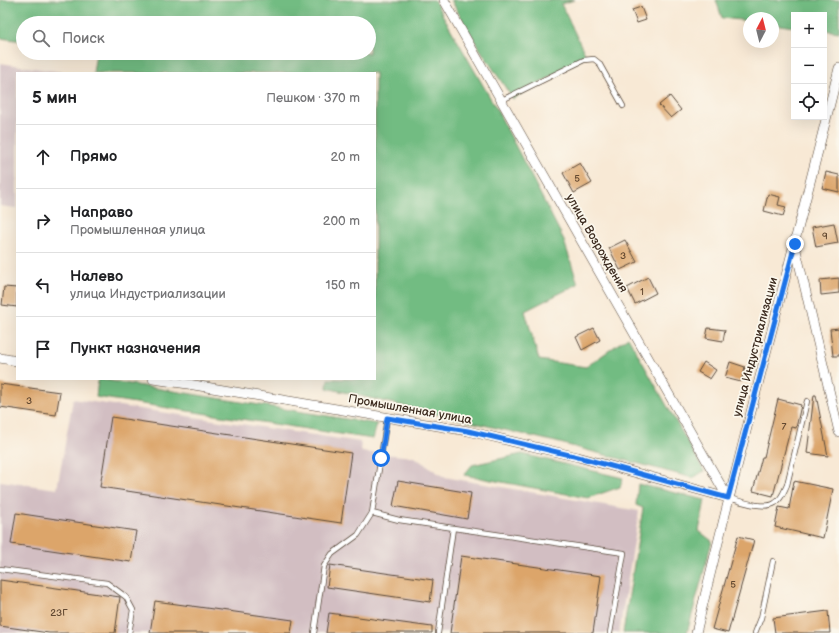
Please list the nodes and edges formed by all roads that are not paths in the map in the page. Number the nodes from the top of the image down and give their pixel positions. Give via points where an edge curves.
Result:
1 (444, 0) edge
2 (839, 68) edge
3 (502, 100) junction
4 (623, 106) dead end
5 (795, 244) junction
6 (0, 358) edge
7 (16, 361) edge
8 (160, 380) edge
9 (807, 401) dead end
10 (387, 418) junction
11 (839, 432) edge
12 (728, 498) junction
13 (372, 513) junction
14 (453, 528) junction
15 (773, 561) dead end
16 (0, 569) edge
17 (129, 633) edge
18 (314, 633) edge
19 (438, 633) edge
20 (610, 633) edge
21 (696, 633) edge
22 (755, 633) edge

1 - 3 street, улица Возрождения
2 - 5 street, улица Индустриализации
3 - 4 lane via 584,60 594,59 600,63
3 - 12 street, улица Возрождения
5 - 11 street
5 - 12 street, улица Индустриализации
6 - 7 street
8 - 10 street, Промышленная улица
9 - 12 lane via 782,497 775,504 764,506
10 - 12 street, Промышленная улица via 468,431 578,457
10 - 13 lane
12 - 21 street, улица Индустриализации
13 - 14 lane
13 - 18 lane via 358,536 332,554 324,566
14 - 19 lane
14 - 20 lane via 624,553
15 - 22 lane via 761,618
16 - 17 lane via 107,583 126,597 133,610

